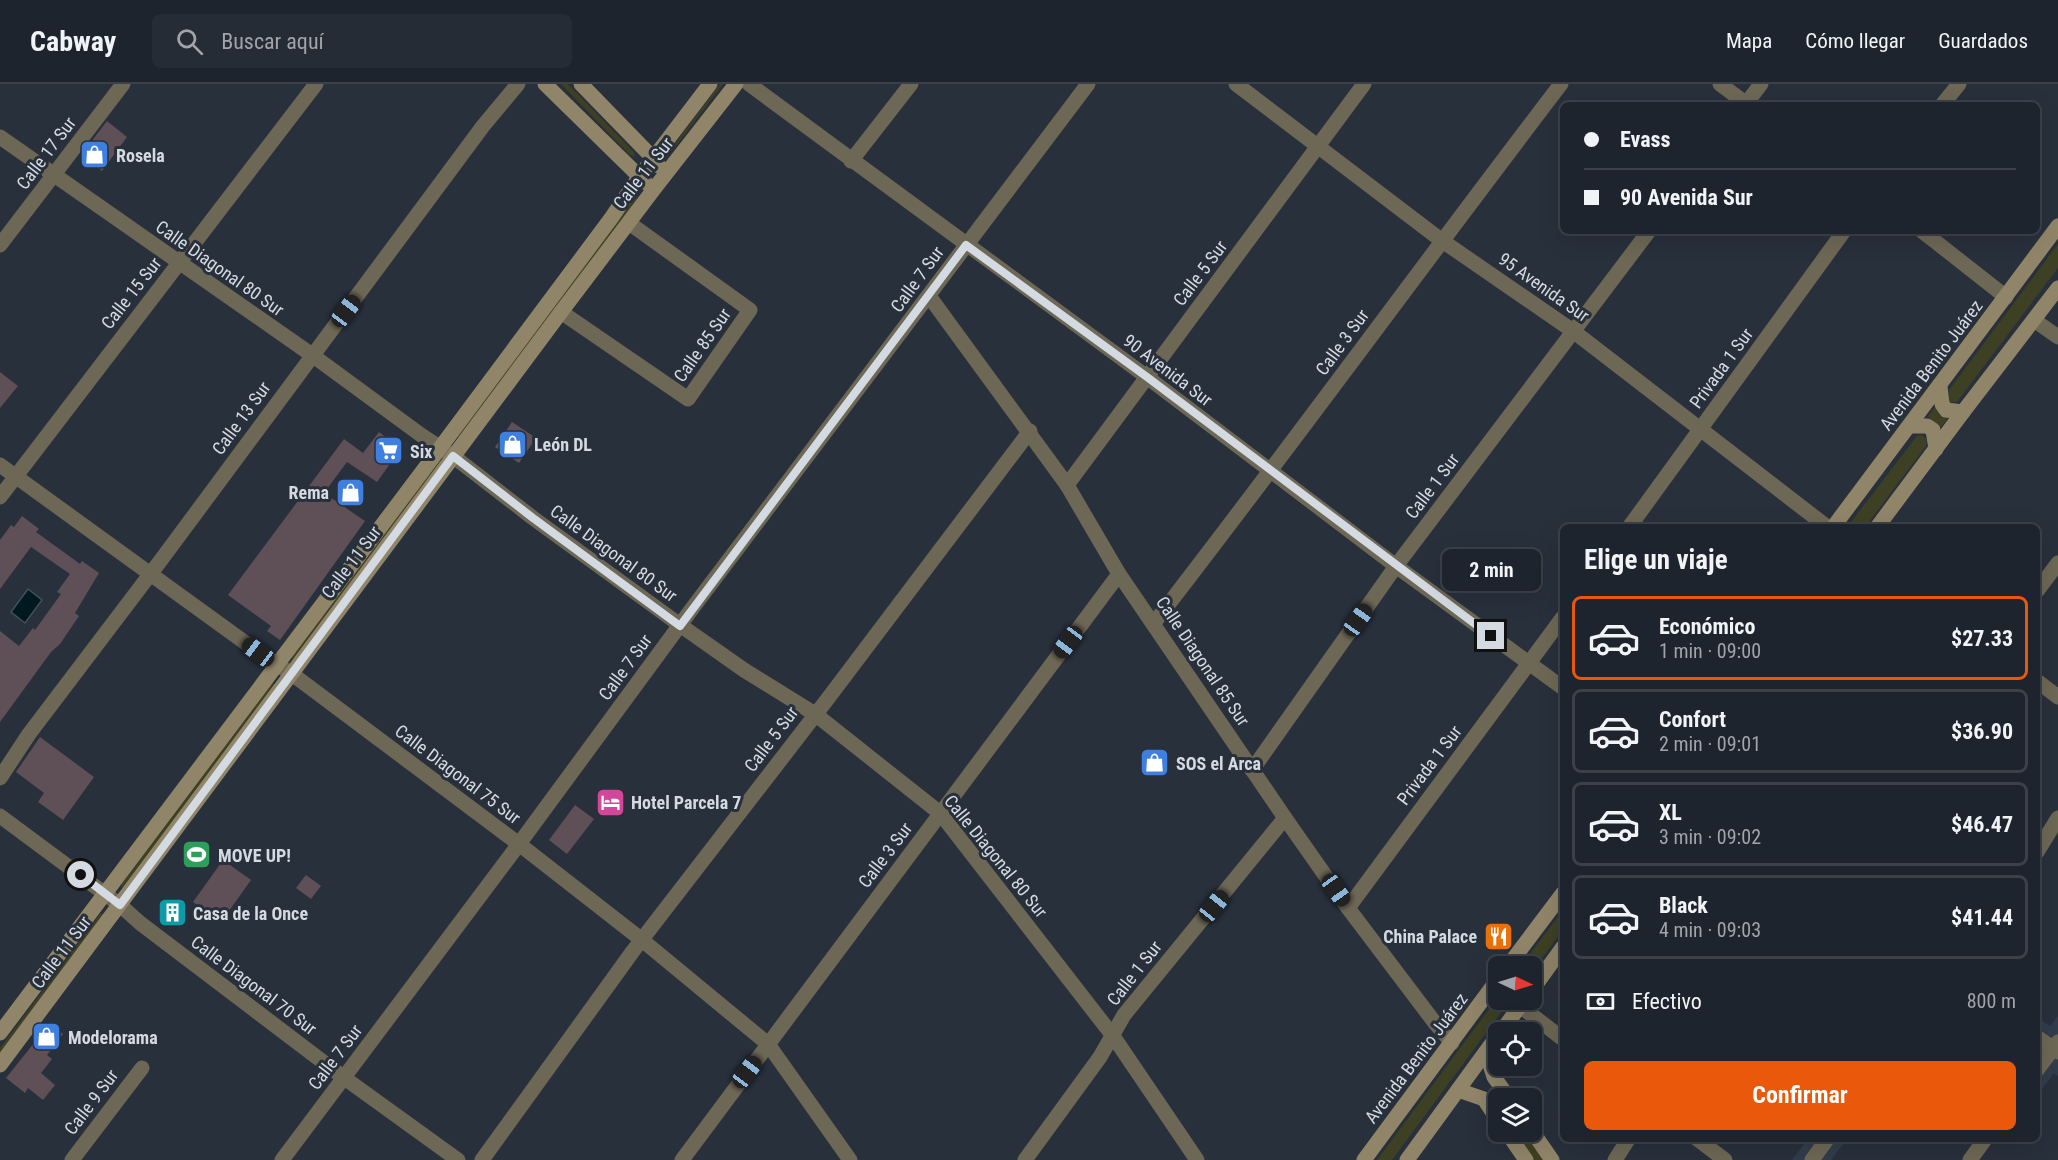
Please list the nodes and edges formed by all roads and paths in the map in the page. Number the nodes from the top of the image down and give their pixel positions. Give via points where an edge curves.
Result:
1 (123, 84) edge
2 (316, 84) edge
3 (518, 84) edge
4 (545, 84) edge
5 (581, 84) edge
6 (710, 84) edge
7 (736, 84) edge
8 (749, 84) edge
9 (910, 84) edge
10 (1088, 84) edge
11 (1236, 84) edge
12 (1364, 84) edge
13 (1561, 84) edge
14 (1720, 84) edge
15 (1761, 84) edge
16 (1959, 84) edge
17 (1742, 102) edge
18 (1748, 102) edge
19 (1944, 102) edge
20 (0, 137) edge
21 (1318, 145) junction
22 (653, 158) junction
23 (851, 161) junction
24 (54, 175) junction
25 (665, 176) junction
26 (639, 177) junction
27 (654, 189) junction
28 (629, 223) junction
29 (2058, 226) edge
30 (1647, 234) edge
31 (1842, 234) edge
32 (1926, 234) edge
33 (1442, 240) junction
34 (0, 245) edge
35 (966, 245) junction
36 (179, 263) junction
37 (2058, 288) edge
38 (929, 296) junction
39 (2006, 297) junction
40 (561, 312) junction
41 (2034, 320) junction
42 (1573, 331) junction
43 (2058, 338) edge
44 (312, 356) junction
45 (1147, 377) junction
46 (1940, 386) junction
47 (1963, 412) junction
48 (1911, 426) junction
49 (1701, 430) junction
50 (1030, 431) junction
51 (1936, 449) junction
52 (447, 452) junction
53 (0, 465) edge
54 (1271, 472) junction
55 (15, 476) junction
56 (1067, 485) junction
57 (0, 497) edge
58 (1631, 524) edge
59 (1823, 524) edge
60 (1836, 524) edge
61 (1880, 524) edge
62 (2058, 563) edge
63 (1396, 566) junction
64 (151, 573) junction
65 (1119, 574) junction
66 (2040, 587) edge
67 (1560, 621) edge
68 (1154, 623) junction
69 (680, 626) junction
70 (1529, 664) junction
71 (276, 665) junction
72 (292, 674) junction
73 (2040, 683) edge
74 (1560, 686) edge
75 (2058, 696) edge
76 (815, 714) junction
77 (1252, 770) junction
78 (0, 778) edge
79 (940, 813) junction
80 (0, 816) edge
81 (1285, 818) junction
82 (2058, 818) edge
83 (519, 844) junction
84 (2040, 847) edge
85 (105, 894) junction
86 (1560, 897) edge
87 (120, 905) junction
88 (1348, 908) junction
89 (642, 940) junction
90 (1560, 951) edge
91 (1516, 956) edge
92 (1542, 976) edge
93 (1488, 993) edge
94 (1531, 1010) edge
95 (0, 1033) edge
96 (1113, 1036) junction
97 (1560, 1036) edge
98 (2040, 1039) edge
99 (1452, 1043) junction
100 (768, 1044) junction
101 (2056, 1048) edge
102 (1488, 1049) edge
103 (1486, 1052) junction
104 (0, 1065) edge
105 (2040, 1067) edge
106 (142, 1068) dead end
107 (343, 1077) junction
108 (1502, 1088) edge
109 (1458, 1090) junction
110 (1488, 1105) edge
111 (1514, 1142) edge
112 (1540, 1142) edge
113 (1626, 1142) edge
114 (1701, 1142) edge
115 (1825, 1142) edge
116 (1983, 1142) edge
117 (72, 1160) edge
118 (282, 1160) edge
119 (458, 1160) edge
120 (482, 1160) edge
121 (682, 1160) edge
122 (849, 1160) edge
123 (1024, 1160) edge
124 (1197, 1160) edge
125 (1364, 1160) edge
126 (1407, 1160) edge
127 (1526, 1160) edge
128 (1552, 1160) edge
129 (1615, 1160) edge
130 (1725, 1160) edge
131 (1812, 1160) edge
132 (1970, 1160) edge

1 - 24 street, Calle 17 Sur
2 - 36 street, Calle 15 Sur
3 - 44 street, Calle 13 Sur
4 - 26 main road
5 - 22 main road
6 - 22 main road, Calle 11 Sur
7 - 25 main road, Calle 11 Sur
8 - 23 street, 90 Avenida Sur
9 - 23 street
10 - 35 street, Calle 7 Sur
11 - 21 street, 95 Avenida Sur
12 - 21 street, Calle 5 Sur
13 - 33 street, Calle 3 Sur
14 - 17 street
15 - 18 street
16 - 19 street
20 - 24 street, Calle Diagonal 80 Sur
21 - 33 street, 95 Avenida Sur
21 - 45 street, Calle 5 Sur
22 - 25 main road
22 - 26 main road, Calle 11 Sur
23 - 35 street, 90 Avenida Sur
24 - 34 street, Calle 17 Sur
24 - 36 street, Calle Diagonal 80 Sur
25 - 27 main road, Calle 11 Sur
26 - 27 main road
26 - 52 main road, Calle 11 Sur
27 - 28 main road, Calle 11 Sur
28 - 40 main road, Calle 11 Sur
28 - 40 street, Calle 85 Sur via 750,310 688,399
29 - 39 main road, Avenida Benito Juárez
30 - 42 street, Calle 1 Sur
31 - 49 street, Privada 1 Sur
32 - 39 street
33 - 42 street, 95 Avenida Sur
33 - 54 street, Calle 3 Sur
35 - 38 street, Calle 7 Sur
35 - 45 street, 90 Avenida Sur
36 - 44 street, Calle Diagonal 80 Sur
36 - 55 street, Calle 15 Sur
37 - 41 main road
38 - 50 street, Calle Diagonal 85 Sur
38 - 69 street, Calle 7 Sur
39 - 46 main road, Avenida Benito Juárez
40 - 52 main road, Calle 11 Sur
41 - 43 street
41 - 47 main road
42 - 49 street, 95 Avenida Sur
42 - 63 street, Calle 1 Sur
44 - 52 street, Calle Diagonal 80 Sur
44 - 64 street, Calle 13 Sur
45 - 54 street, 90 Avenida Sur
45 - 56 street, Calle 5 Sur
46 - 47 main road via 1946,410
46 - 48 main road, Avenida Benito Juárez
47 - 51 main road
48 - 51 main road via 1933,430
48 - 60 main road, Avenida Benito Juárez
49 - 58 street, Privada 1 Sur
49 - 59 street, 95 Avenida Sur
50 - 56 street, Calle Diagonal 85 Sur
50 - 76 street, Calle 5 Sur
51 - 61 main road
52 - 69 street, Calle Diagonal 80 Sur
52 - 71 main road, Calle 11 Sur
52 - 72 main road, Calle 11 Sur
53 - 55 street, Calle Diagonal 75 Sur
54 - 63 street, 90 Avenida Sur
54 - 68 street, Calle 3 Sur
55 - 57 street, Calle 15 Sur
55 - 64 street, Calle Diagonal 75 Sur
56 - 65 street, Calle Diagonal 85 Sur
62 - 66 street
63 - 70 street, 90 Avenida Sur
63 - 77 street, Calle 1 Sur
64 - 71 street, Calle Diagonal 75 Sur
64 - 78 street, Calle 13 Sur
65 - 68 street, Calle Diagonal 85 Sur
65 - 79 street, Calle 3 Sur
67 - 70 street, Privada 1 Sur
68 - 77 street, Calle Diagonal 85 Sur
69 - 76 street, Calle Diagonal 80 Sur
69 - 83 street, Calle 7 Sur
70 - 74 street, 90 Avenida Sur
70 - 88 street, Privada 1 Sur
71 - 72 street, Calle Diagonal 75 Sur
71 - 85 main road, Calle 11 Sur
72 - 83 street, Calle Diagonal 75 Sur
72 - 87 main road, Calle 11 Sur
73 - 75 street
76 - 79 street, Calle Diagonal 80 Sur
76 - 89 street, Calle 5 Sur
77 - 81 street, Calle Diagonal 85 Sur
79 - 96 street, Calle Diagonal 80 Sur
79 - 100 street, Calle 3 Sur
80 - 85 street, Calle Diagonal 70 Sur
81 - 88 street, Calle Diagonal 85 Sur
81 - 96 street, Calle 1 Sur via 1124,1015
82 - 84 street
83 - 89 street, Calle Diagonal 75 Sur
83 - 107 street, Calle 7 Sur
85 - 87 street, Calle Diagonal 70 Sur
85 - 95 main road, Calle 11 Sur
86 - 91 main road
87 - 104 main road, Calle 11 Sur
87 - 107 street, Calle Diagonal 70 Sur
88 - 99 street, Calle Diagonal 85 Sur
89 - 100 street, Calle Diagonal 75 Sur
89 - 120 street, Calle 5 Sur
90 - 92 main road
93 - 99 main road, Avenida Benito Juárez
94 - 97 street
96 - 123 street, Calle 1 Sur
96 - 124 street, Calle Diagonal 80 Sur
98 - 101 street
99 - 125 main road, Avenida Benito Juárez
100 - 121 street, Calle 3 Sur
100 - 122 street, Calle Diagonal 75 Sur
101 - 105 street
102 - 103 main road
103 - 108 main road
103 - 109 main road
106 - 117 street, Calle 9 Sur
107 - 118 street, Calle 7 Sur
107 - 119 street, Calle Diagonal 70 Sur
109 - 110 main road via 1484,1099
109 - 126 main road
111 - 127 main road
112 - 128 main road
113 - 129 street
114 - 130 street
115 - 131 street
116 - 132 street

